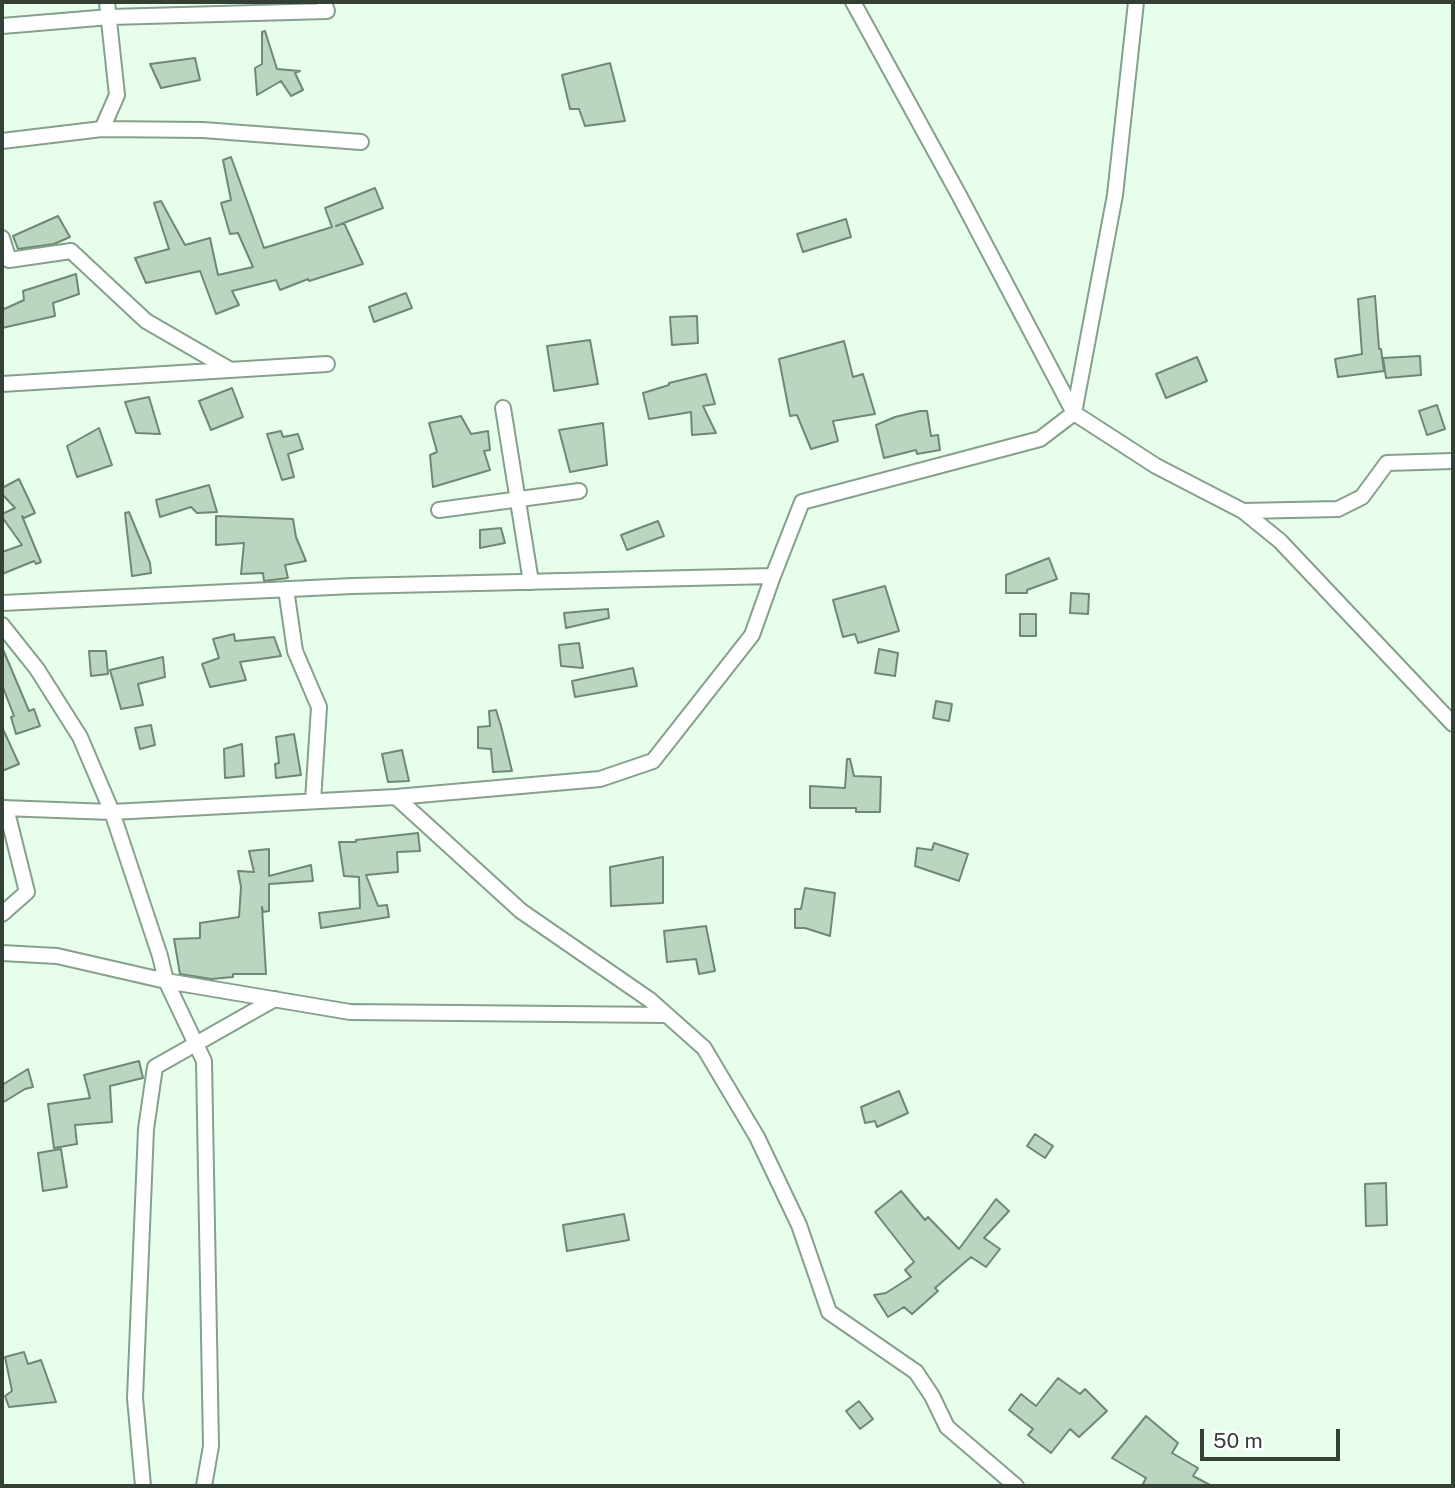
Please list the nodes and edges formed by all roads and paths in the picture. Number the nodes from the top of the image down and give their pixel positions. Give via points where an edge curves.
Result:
1 (107, 2) edge
2 (324, 2) edge
3 (853, 2) edge
4 (1136, 2) edge
5 (110, 17) junction
6 (2, 26) edge
7 (102, 129) junction
8 (2, 141) edge
9 (361, 142) dead end
10 (2, 238) edge
11 (327, 364) dead end
12 (230, 370) junction
13 (2, 384) edge
14 (503, 408) dead end
15 (1074, 413) junction
16 (1453, 461) edge
17 (579, 491) dead end
18 (518, 500) junction
19 (439, 510) dead end
20 (1243, 511) junction
21 (773, 576) junction
22 (531, 582) junction
23 (286, 589) junction
24 (2, 603) edge
25 (2, 625) edge
26 (1453, 724) edge
27 (396, 797) junction
28 (313, 801) junction
29 (4, 808) edge
30 (112, 812) junction
31 (2, 914) edge
32 (2, 953) edge
33 (166, 981) junction
34 (275, 999) junction
35 (667, 1015) junction
36 (196, 1044) junction
37 (144, 1486) edge
38 (204, 1486) edge
39 (1016, 1486) edge

1 - 5 street
2 - 5 street via 327,11
3 - 15 street
4 - 15 street via 1115,195
5 - 6 street
5 - 7 street via 117,95
7 - 8 street
7 - 9 street via 203,130
10 - 12 street via 9,260 71,251 146,321
11 - 12 street
12 - 13 street
14 - 18 street
15 - 20 street via 1156,466
15 - 21 street via 1040,439 803,502
16 - 20 street via 1387,464 1362,497 1338,509
17 - 18 street
18 - 19 street
18 - 22 street
20 - 26 street via 1280,541
21 - 22 street
21 - 27 street via 752,635 653,761 600,779
22 - 23 street
23 - 24 street
23 - 28 street via 295,651 319,706
25 - 30 street via 37,668 80,737
27 - 28 street
27 - 35 street via 521,911
28 - 30 street
29 - 30 street
29 - 31 street via 27,892
30 - 33 street
32 - 33 street via 57,956
33 - 34 street
33 - 36 street
34 - 35 street via 350,1012
34 - 36 street
35 - 39 street via 704,1048 757,1137 799,1225 829,1312 916,1372 947,1427
36 - 37 street via 155,1067 146,1129 135,1398
36 - 38 street via 204,1061 211,1446

